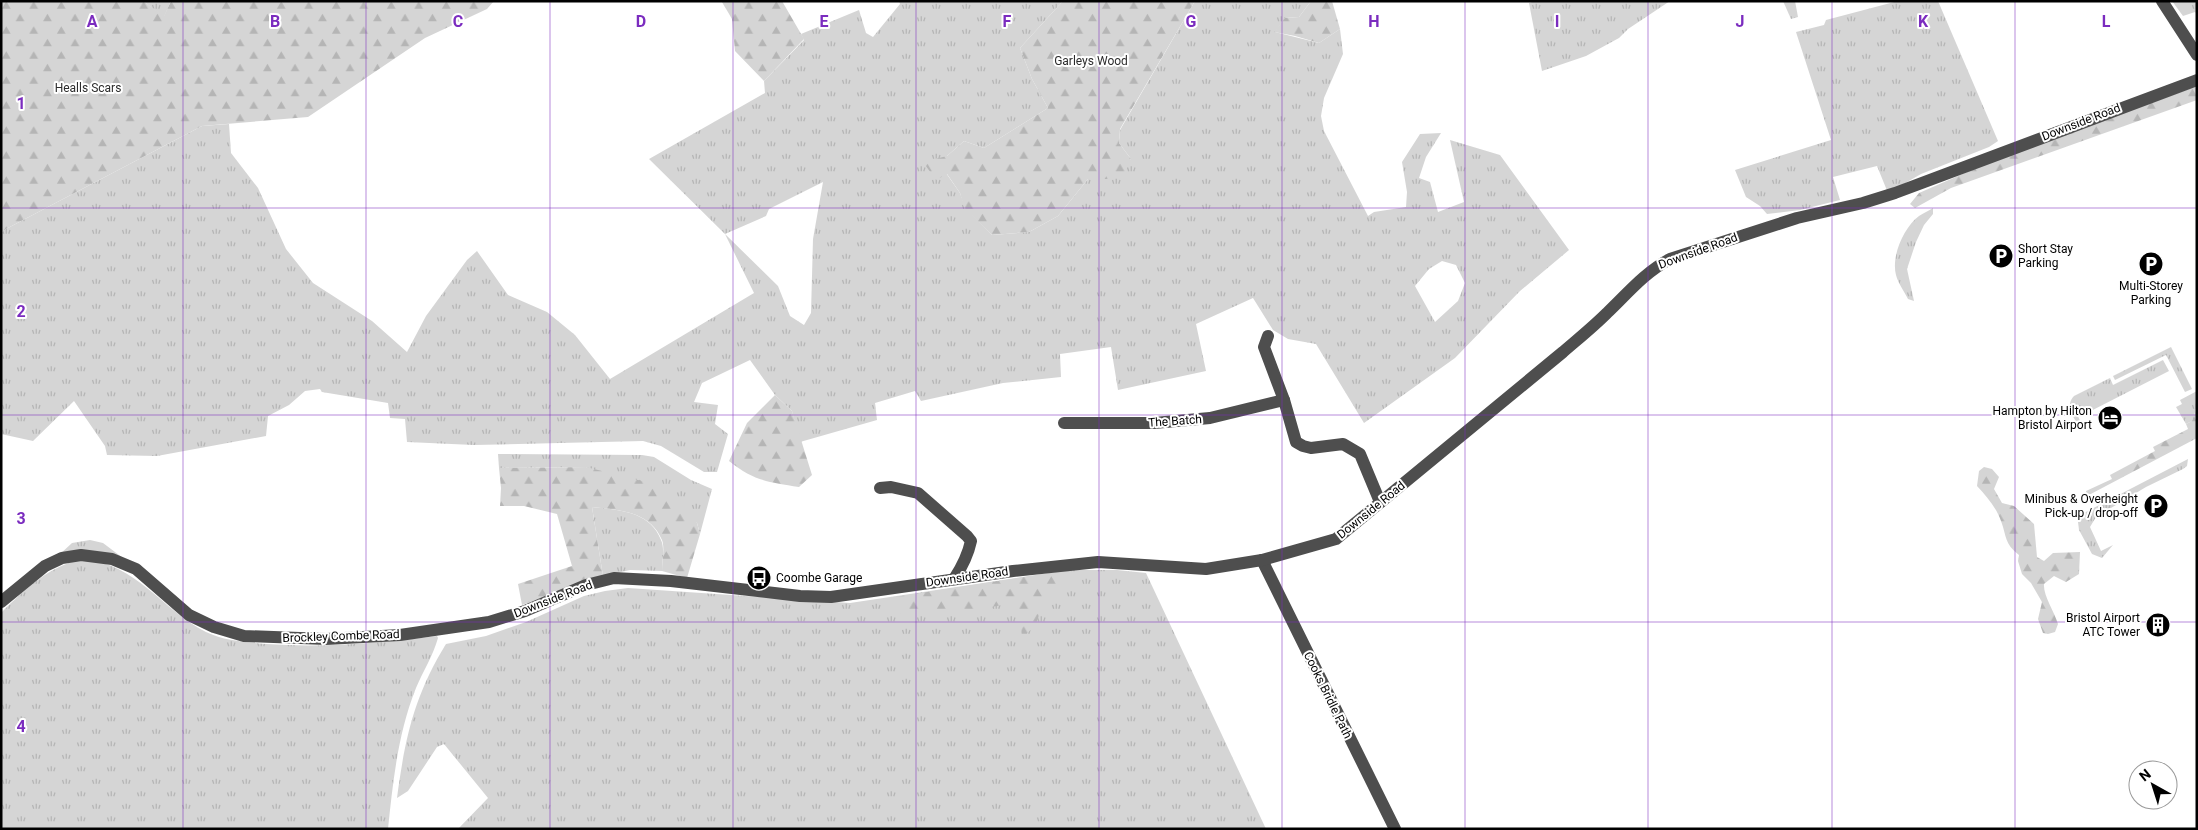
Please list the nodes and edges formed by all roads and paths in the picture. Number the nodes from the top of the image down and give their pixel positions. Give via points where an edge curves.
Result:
1 (2162, 1) edge
2 (2197, 55) edge
3 (2197, 80) edge
4 (1268, 336) dead end
5 (1284, 400) junction
6 (1064, 423) dead end
7 (880, 488) dead end
8 (1380, 502) junction
9 (1262, 560) junction
10 (954, 579) junction
11 (1, 602) edge
12 (449, 628) joint
13 (1395, 829) edge

1 - 2 street
3 - 8 street, Downside Road via 1895,194 1796,218 1654,268 1591,328
4 - 5 street via 1264,347
5 - 6 street, The Batch via 1210,418 1154,423
5 - 8 street via 1296,442 1311,448 1343,444 1360,454
7 - 10 street via 918,493 967,536 971,541 970,547
8 - 9 street, Downside Road via 1336,540
9 - 10 street, Downside Road via 1206,569 1098,562
9 - 13 street, Cooks Bridle Path
10 - 12 street, Downside Road via 831,597 671,580 614,578 586,585 525,611 489,622
11 - 12 street, Brockley Combe Road via 45,566 81,554 112,559 136,569 189,615 244,636 326,639 400,635

